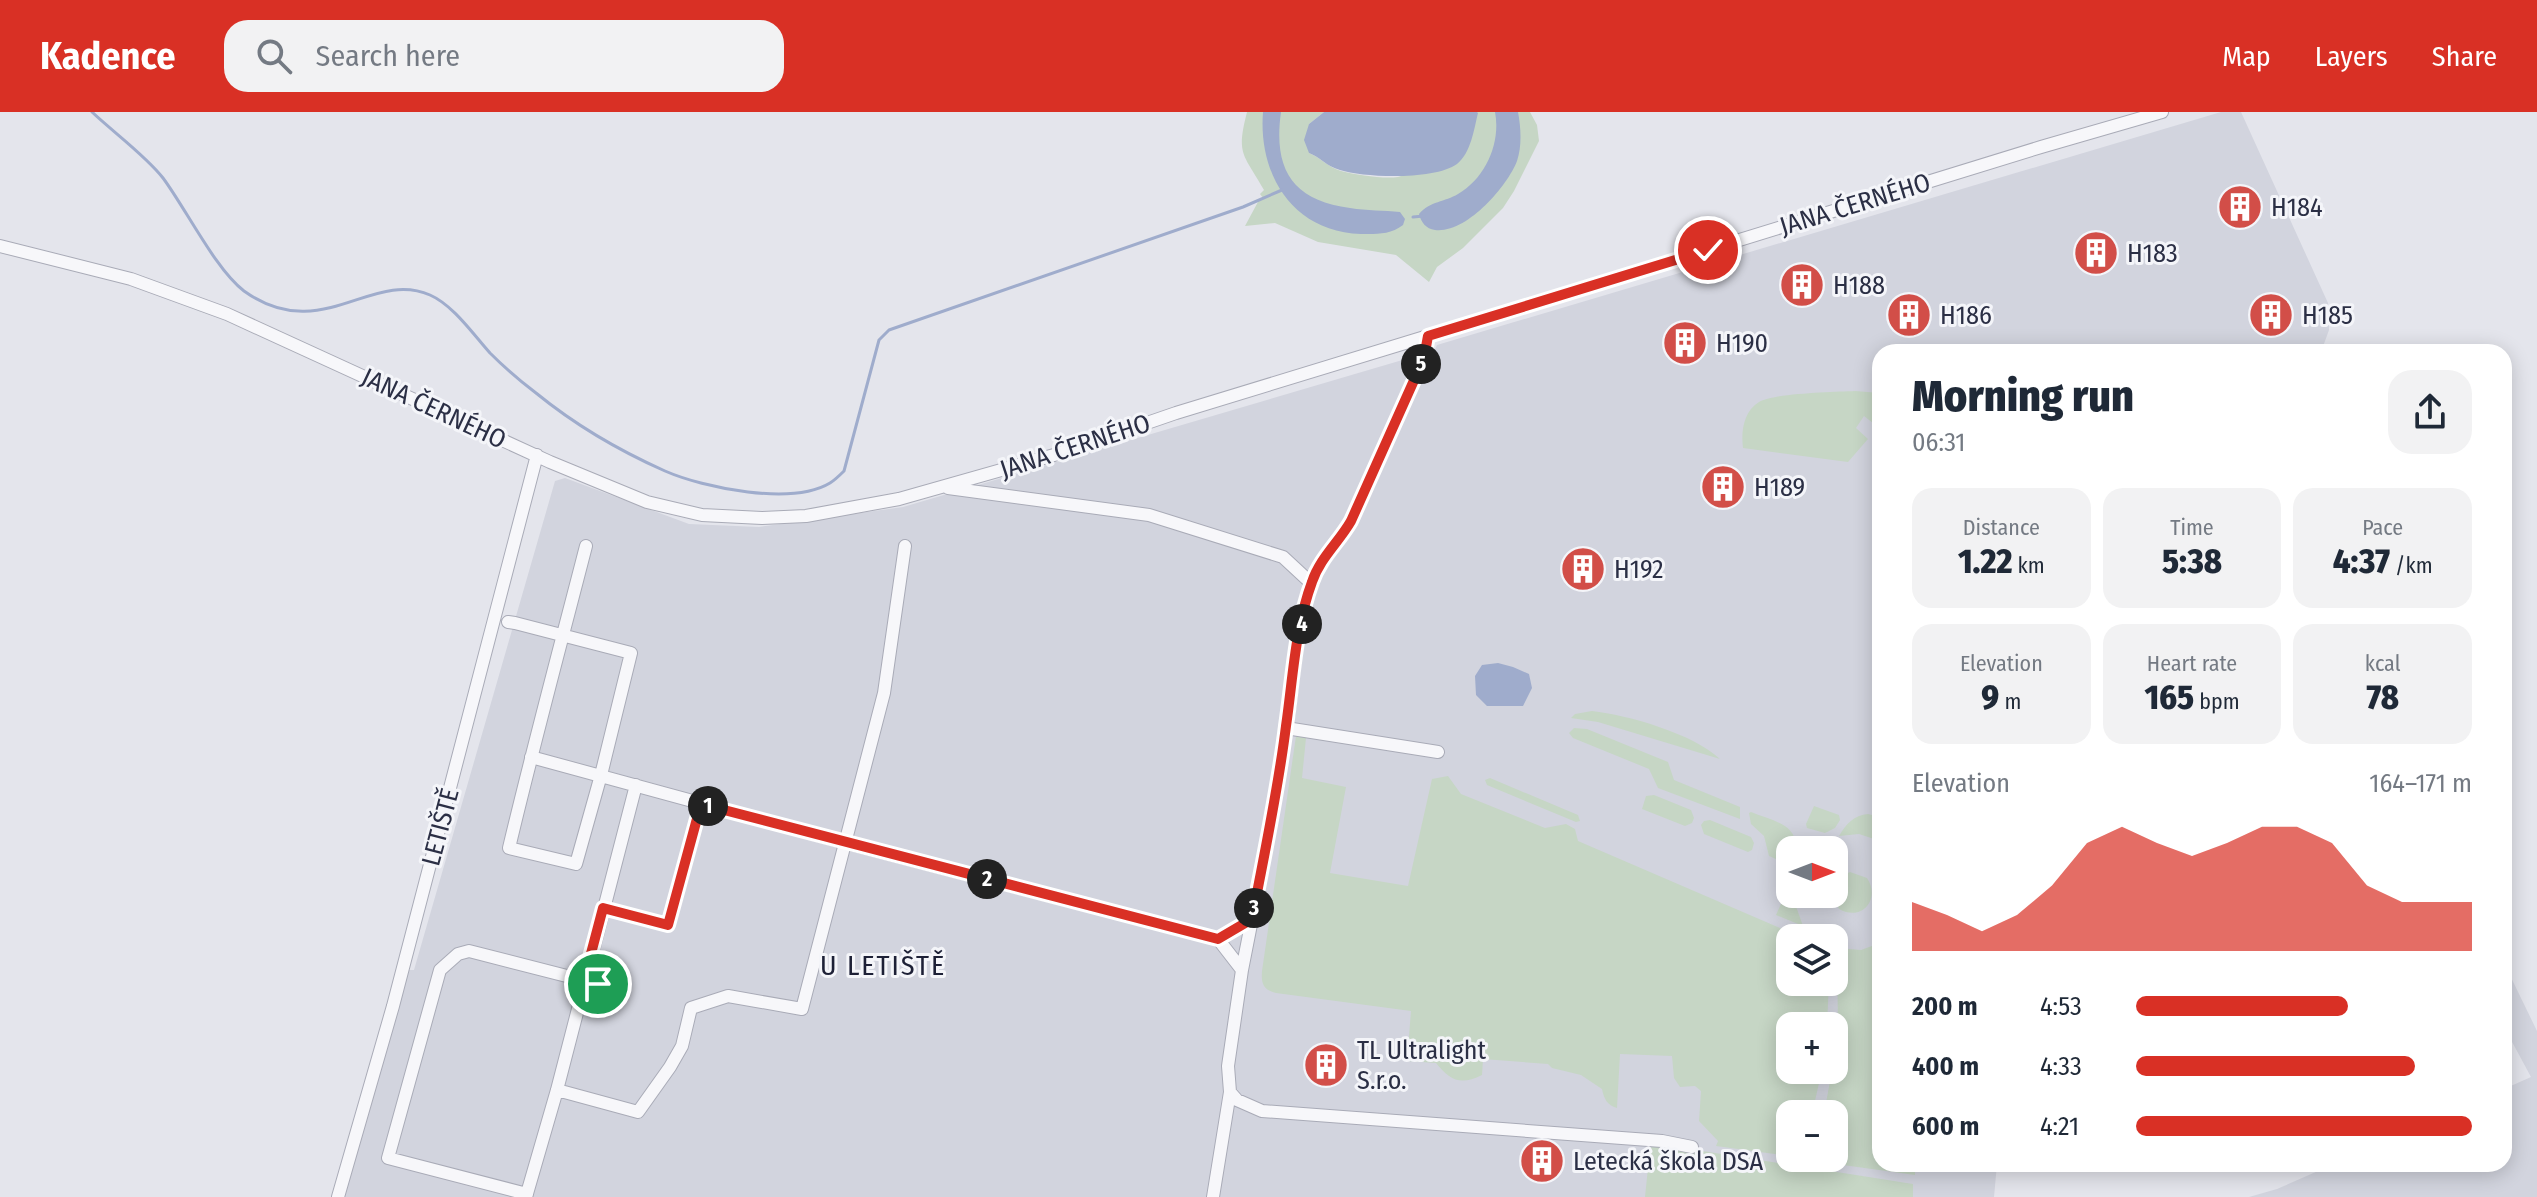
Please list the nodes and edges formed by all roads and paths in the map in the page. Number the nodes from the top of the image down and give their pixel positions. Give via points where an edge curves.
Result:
1 (2162, 112) edge
2 (0, 246) edge
3 (1428, 336) junction
4 (537, 455) junction
5 (941, 487) junction
6 (586, 546) dead end
7 (905, 546) dead end
8 (1311, 583) junction
9 (508, 622) dead end
10 (563, 636) junction
11 (1286, 728) junction
12 (1438, 752) dead end
13 (531, 757) junction
14 (601, 775) junction
15 (636, 785) junction
16 (701, 804) junction
17 (847, 843) junction
18 (603, 908) junction
19 (1252, 919) junction
20 (1218, 939) junction
21 (1242, 970) junction
22 (584, 980) junction
23 (598, 984) dead end
24 (557, 1090) junction
25 (1230, 1092) junction
26 (1692, 1147) dead end
27 (526, 1196) edge
28 (338, 1197) edge
29 (1213, 1197) edge

1 - 3 street, JANA ČERNÉHO
2 - 4 street, JANA ČERNÉHO via 192,300
3 - 5 street, JANA ČERNÉHO
3 - 8 street via 1424,358 1351,521
4 - 5 street, JANA ČERNÉHO via 647,502 702,515 806,516
4 - 28 street, LETIŠTĚ
5 - 8 street via 1149,515 1283,557
6 - 10 street
7 - 17 street via 884,693
8 - 11 street via 1294,655
9 - 10 street
10 - 13 street
10 - 14 street via 631,653
11 - 12 street
11 - 19 street
13 - 14 street
13 - 14 street via 509,848 576,864
14 - 15 street
15 - 16 street
15 - 18 street
16 - 17 street
16 - 18 street via 668,925
17 - 20 street
17 - 24 street via 802,1009 728,996 691,1008 682,1046 638,1112
18 - 22 street
19 - 20 street
19 - 21 street
20 - 21 street
21 - 25 street via 1228,1066
22 - 23 street
22 - 24 street
22 - 27 street via 469,951 449,960 440,970 388,1158
24 - 27 street
25 - 26 street via 1262,1111
25 - 29 street

